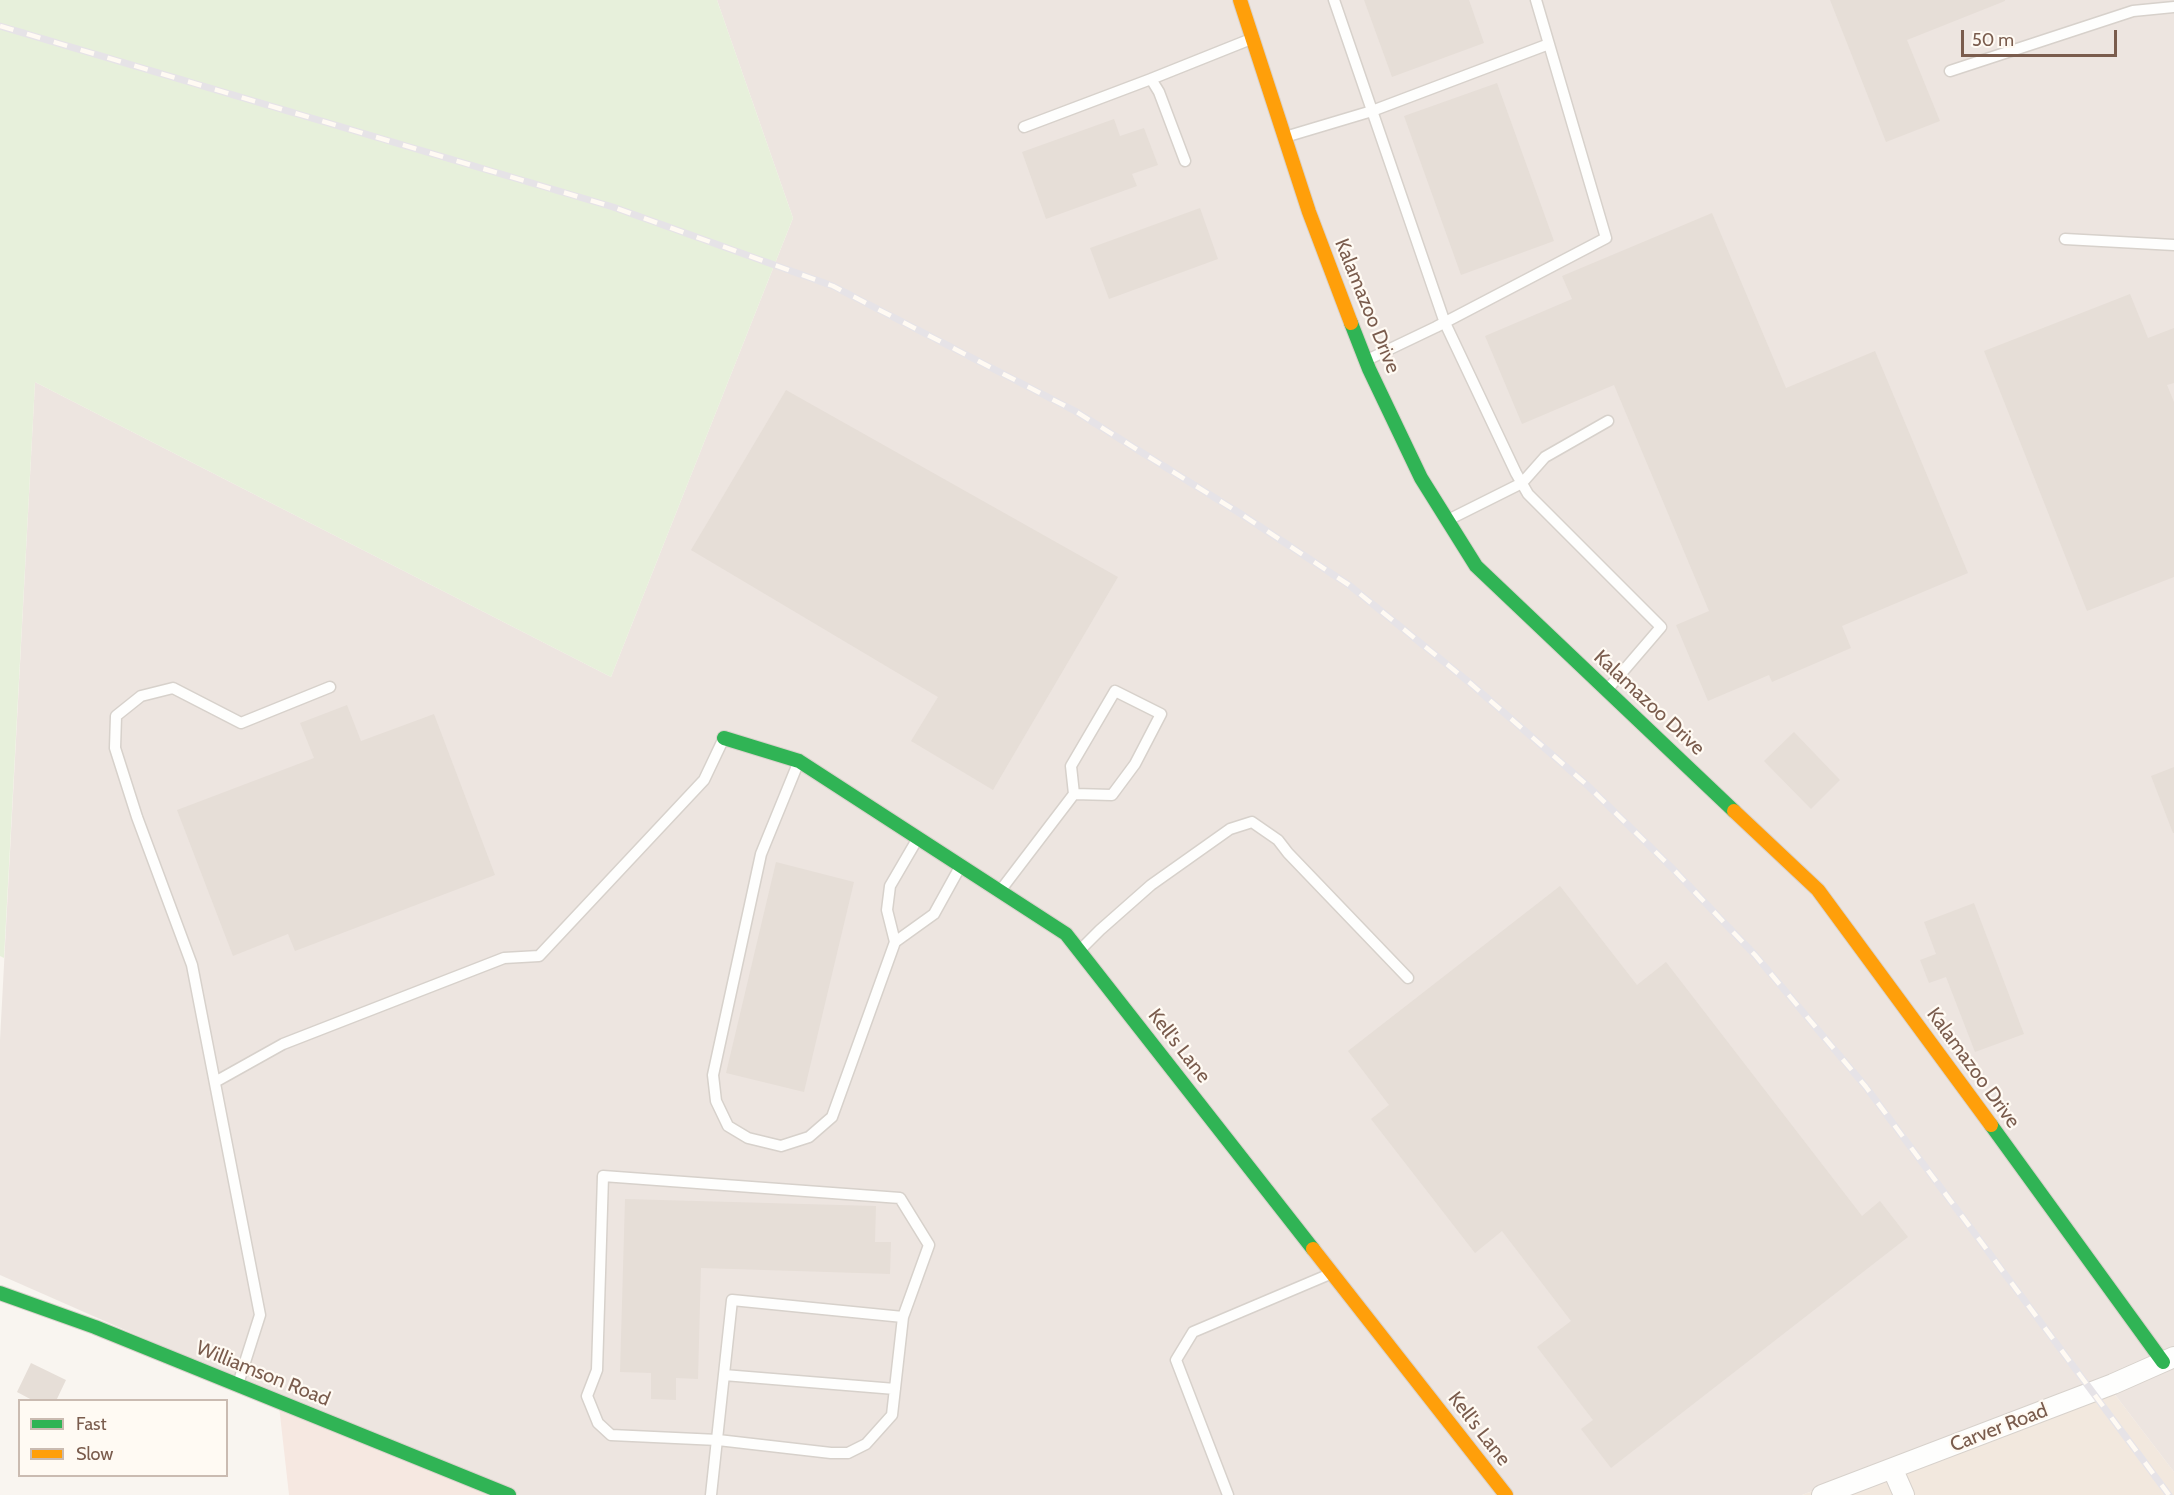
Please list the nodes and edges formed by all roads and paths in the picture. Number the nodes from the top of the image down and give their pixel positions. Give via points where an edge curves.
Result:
1 (1240, 0) edge
2 (1334, 0) edge
3 (1536, 0) edge
4 (2160, 4) edge
5 (2174, 7) edge
6 (1252, 38) junction
7 (1549, 44) junction
8 (1950, 71) dead end
9 (1151, 79) junction
10 (1372, 111) junction
11 (1024, 127) dead end
12 (1285, 138) junction
13 (1185, 160) dead end
14 (2065, 239) dead end
15 (2174, 245) edge
16 (1444, 323) junction
17 (1366, 360) junction
18 (1608, 421) dead end
19 (1522, 483) junction
20 (1447, 520) junction
21 (330, 687) dead end
22 (1607, 690) junction
23 (724, 738) joint
24 (799, 761) junction
25 (1074, 794) junction
26 (918, 838) junction
27 (961, 866) junction
28 (1000, 891) junction
29 (895, 942) junction
30 (1079, 951) junction
31 (1408, 978) dead end
32 (215, 1082) junction
33 (1333, 1273) junction
34 (0, 1293) edge
35 (903, 1317) junction
36 (2168, 1359) edge
37 (724, 1375) junction
38 (238, 1385) junction
39 (895, 1389) junction
40 (718, 1440) junction
41 (1893, 1470) junction
42 (509, 1495) edge
43 (711, 1495) edge
44 (1228, 1495) edge
45 (1506, 1495) edge
46 (1822, 1495) edge
47 (1904, 1495) edge

1 - 6 street, Kalamazoo Drive
2 - 10 lane
3 - 7 lane
4 - 5 lane
4 - 8 lane
6 - 9 lane
6 - 12 street, Kalamazoo Drive
7 - 10 lane
7 - 16 lane via 1606,238
9 - 11 lane
9 - 13 lane
10 - 12 lane
10 - 16 lane
12 - 17 street, Kalamazoo Drive
14 - 15 lane
16 - 17 lane
16 - 19 lane
17 - 20 street, Kalamazoo Drive via 1421,478
18 - 19 lane via 1545,457
19 - 20 lane
19 - 22 lane via 1528,494 1661,627
20 - 22 street, Kalamazoo Drive via 1476,566
21 - 32 lane via 241,723 173,688 141,696 116,716 118,758 192,965
22 - 36 street, Kalamazoo Drive via 1818,890
23 - 24 street, Kell's Lane
23 - 32 lane via 704,780 539,956 504,958 284,1044
24 - 26 street, Kell's Lane
24 - 29 lane via 761,854 713,1075 716,1101 728,1126 748,1138 781,1146 809,1137 832,1117
25 - 25 lane via 1071,766 1115,691 1161,714 1135,764 1112,795
25 - 28 lane
26 - 27 street, Kell's Lane
26 - 29 lane via 890,886 887,910
27 - 28 street, Kell's Lane
27 - 29 lane via 934,914
28 - 30 street, Kell's Lane via 1066,934
30 - 31 lane via 1168,872 1230,829 1252,822 1278,840
30 - 33 street, Kell's Lane
32 - 38 lane via 260,1315
33 - 44 lane via 1193,1332 1176,1360
33 - 45 street, Kell's Lane
34 - 38 street, Williamson Road
35 - 37 lane via 732,1300
35 - 39 lane
35 - 40 lane via 929,1245 900,1198 603,1176 597,1370 587,1396 598,1423 611,1435
36 - 41 street, Carver Road
37 - 39 lane
37 - 40 lane
38 - 42 street, Williamson Road
39 - 40 lane via 892,1415 866,1444 848,1453
40 - 43 lane
41 - 46 street, Carver Road
41 - 47 street

